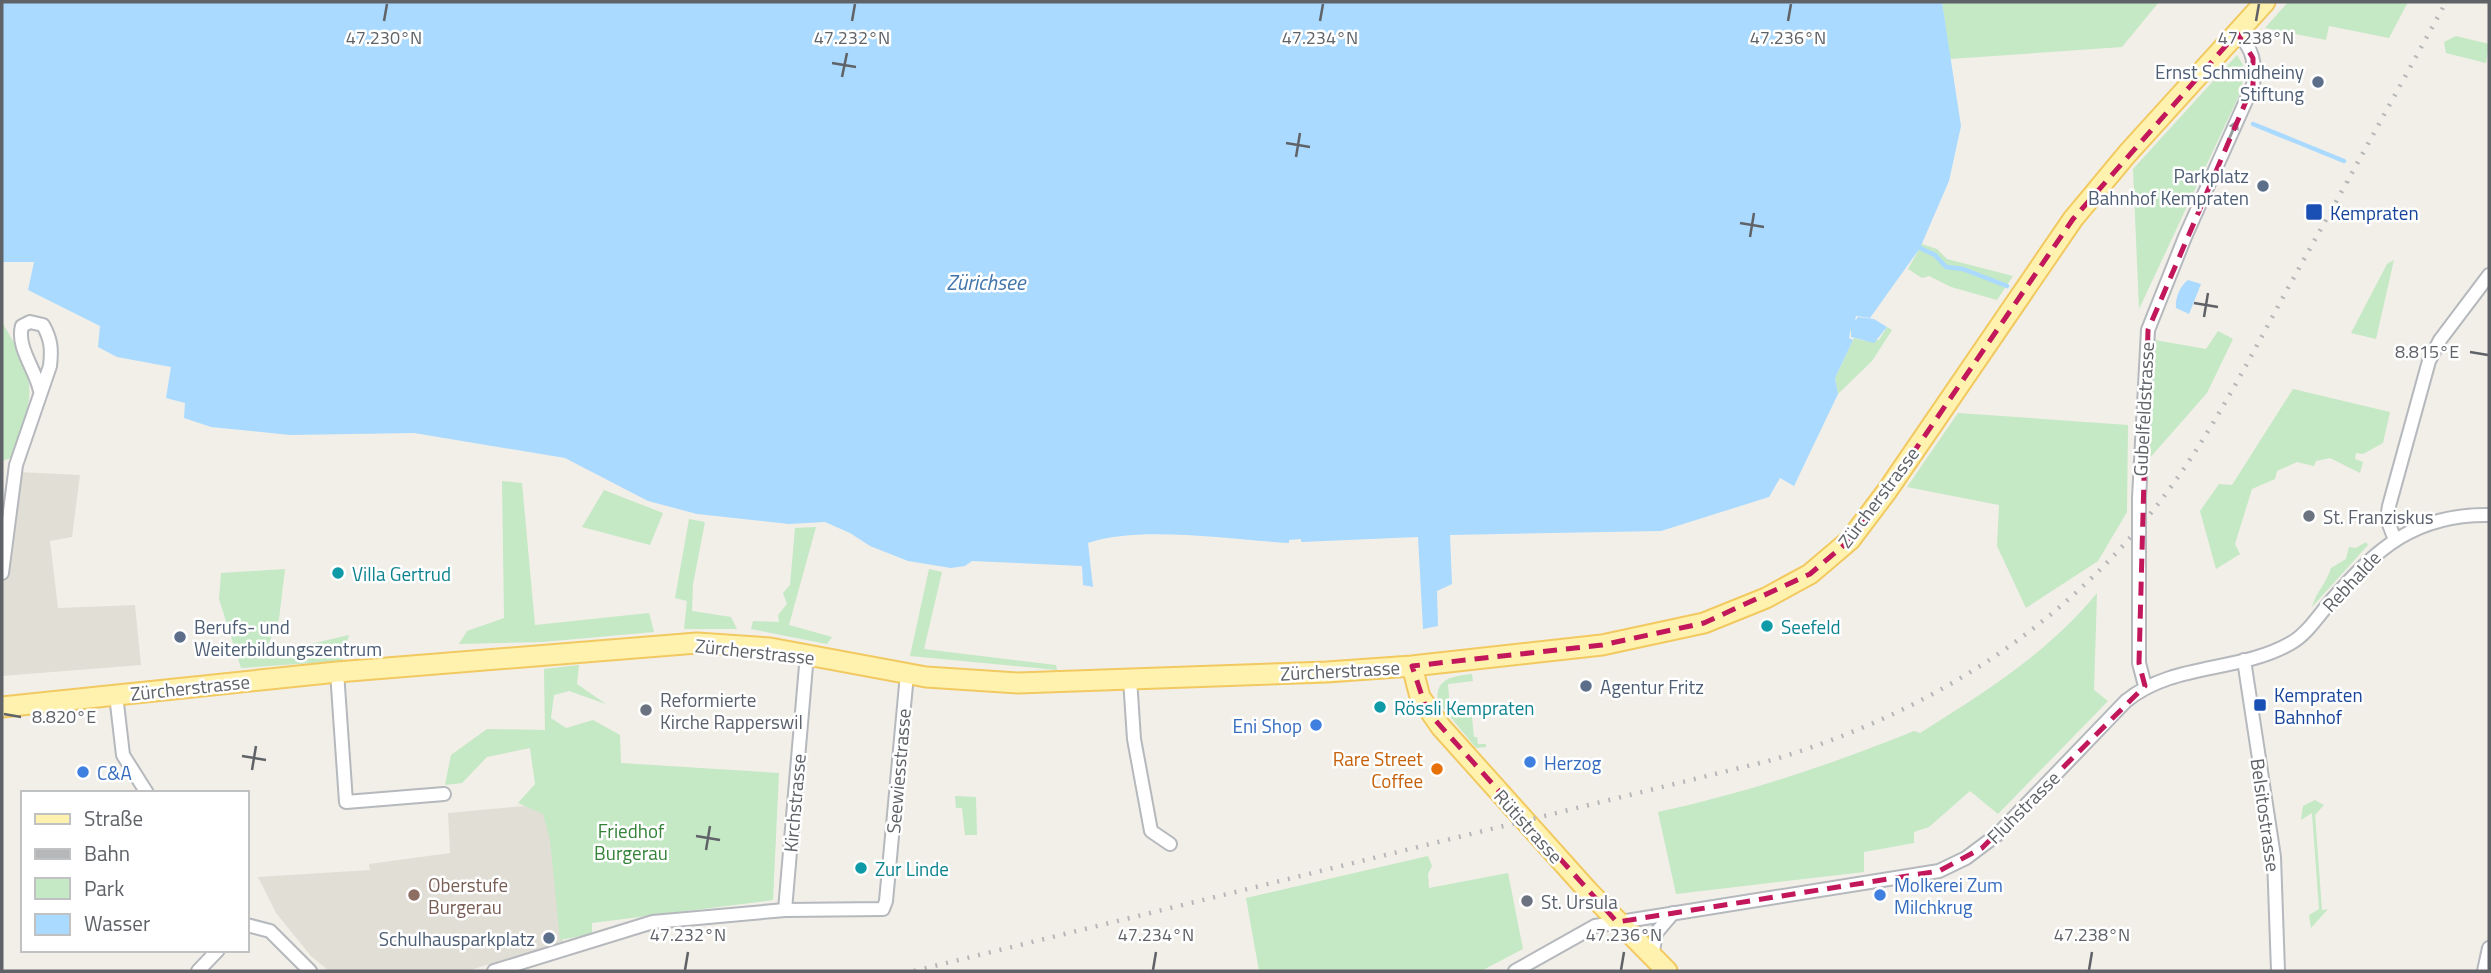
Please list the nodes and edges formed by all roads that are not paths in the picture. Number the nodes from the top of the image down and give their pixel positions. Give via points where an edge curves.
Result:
1 (2265, 2) edge
2 (2237, 33) junction
3 (2489, 275) edge
4 (40, 391) junction
5 (2489, 515) edge
6 (2395, 540) junction
7 (2, 573) edge
8 (807, 654) junction
9 (2262, 656) joint
10 (2244, 660) junction
11 (1412, 666) junction
12 (337, 672) junction
13 (907, 674) junction
14 (1130, 679) junction
15 (2145, 685) junction
16 (116, 695) junction
17 (2, 707) edge
18 (146, 791) edge
19 (444, 794) dead end
20 (1170, 844) dead end
21 (785, 910) junction
22 (1673, 913) junction
23 (1617, 922) junction
24 (248, 925) edge
25 (2489, 948) edge
26 (216, 952) edge
27 (1653, 957) junction
28 (198, 971) edge
29 (310, 971) edge
30 (494, 971) edge
31 (1515, 971) edge
32 (1667, 971) edge
33 (2278, 971) edge
34 (2484, 971) edge

1 - 2 main road, Zürcherstrasse
2 - 11 main road, Zürcherstrasse via 2073,219 1887,491 1850,540 1810,574 1766,598 1704,622 1602,645
15 -> 2 street, Gubelfeldstrasse, bridge via 2139,663 2139,498 2148,330 2253,85 2253,58
3 - 6 street via 2440,340 2420,385 2387,519
4 - 4 street via 50,366 51,339 43,325 30,322 22,327 19,340
4 - 7 street via 16,465
5 - 6 street, Rebhalde via 2442,520
6 - 9 street, Rebhalde via 2376,552 2303,634
8 - 12 main road, Zürcherstrasse via 687,644
8 - 13 main road, Zürcherstrasse
8 - 21 street, Kirchstrasse
9 - 10 street, Fluhstrasse
10 - 15 street, Fluhstrasse
10 - 33 street, Belsitostrasse via 2274,857
11 - 14 main road, Zürcherstrasse
11 - 23 main road, Rütistrasse via 1427,710
12 - 16 main road, Zürcherstrasse
12 - 19 street via 346,802
13 - 14 main road, Zürcherstrasse via 1018,683
13 - 21 street, Seewiesstrasse via 883,909
14 - 20 street via 1134,739 1151,831
15 - 22 street, Fluhstrasse via 1998,834 1966,858 1911,878
16 - 17 main road, Zürcherstrasse
16 - 18 street via 123,755
21 - 30 street via 645,924
22 - 23 street, Fluhstrasse
22 - 27 street via 1656,933
23 - 27 main road, Rütistrasse
23 - 31 street, Fluhstrasse via 1574,936
24 - 29 street via 270,931
25 - 34 street
26 - 28 street
27 - 32 main road, Rütistrasse

